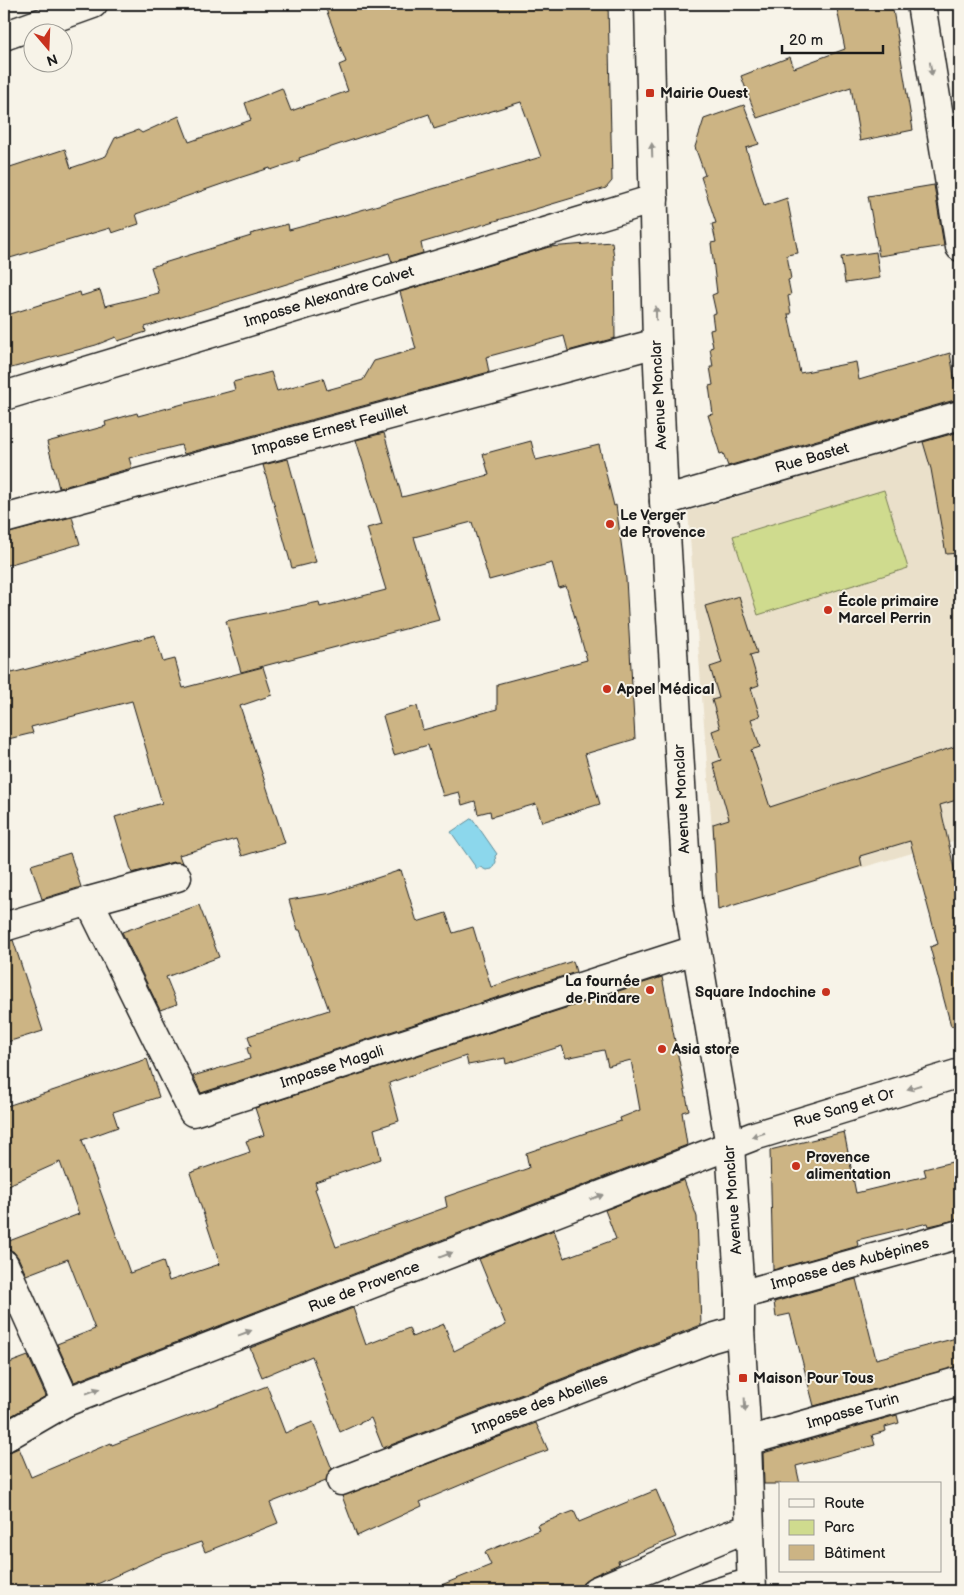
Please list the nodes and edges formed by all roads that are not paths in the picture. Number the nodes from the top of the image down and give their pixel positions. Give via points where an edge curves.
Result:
1 (92, 4) edge
2 (648, 4) edge
3 (921, 4) edge
4 (4, 36) edge
5 (654, 199) junction
6 (958, 215) edge
7 (960, 246) edge
8 (657, 343) junction
9 (4, 396) edge
10 (960, 415) edge
11 (664, 502) junction
12 (4, 519) edge
13 (177, 876) dead end
14 (90, 901) junction
15 (4, 927) edge
16 (695, 950) junction
17 (960, 1073) edge
18 (730, 1146) junction
19 (960, 1234) edge
20 (4, 1264) edge
21 (740, 1295) junction
22 (740, 1330) junction
23 (960, 1381) edge
24 (66, 1402) junction
25 (4, 1438) edge
26 (747, 1441) junction
27 (341, 1481) dead end
28 (748, 1529) junction
29 (751, 1585) edge
30 (596, 1591) edge
31 (705, 1591) edge

1 - 4 street
5 -> 2 street, Avenue Monclar
3 -> 6 street
8 -> 5 street, Avenue Monclar
5 - 9 street, Impasse Alexandre Calvet
6 - 7 street
8 - 11 street, Avenue Monclar
8 - 12 street, Impasse Ernest Feuillet
10 - 11 street, Rue Bastet
11 - 16 street, Avenue Monclar via 688,900
13 - 14 street
14 - 15 street
14 - 16 street, Impasse Magali via 193,1112
16 - 18 street, Avenue Monclar
17 -> 18 street, Rue Sang et Or
18 - 21 street, Avenue Monclar
24 -> 18 street, Rue de Provence
19 - 21 street, Impasse des Aubépines
20 - 24 street
21 - 22 street, Avenue Monclar
22 -> 26 street, Avenue Monclar
22 - 27 street, Impasse des Abeilles
23 - 26 street, Impasse Turin
24 - 25 street, Rue de Provence
26 - 28 street, Avenue Monclar
28 - 29 street, Avenue Monclar
28 - 30 street
29 - 31 lane via 734,1582

